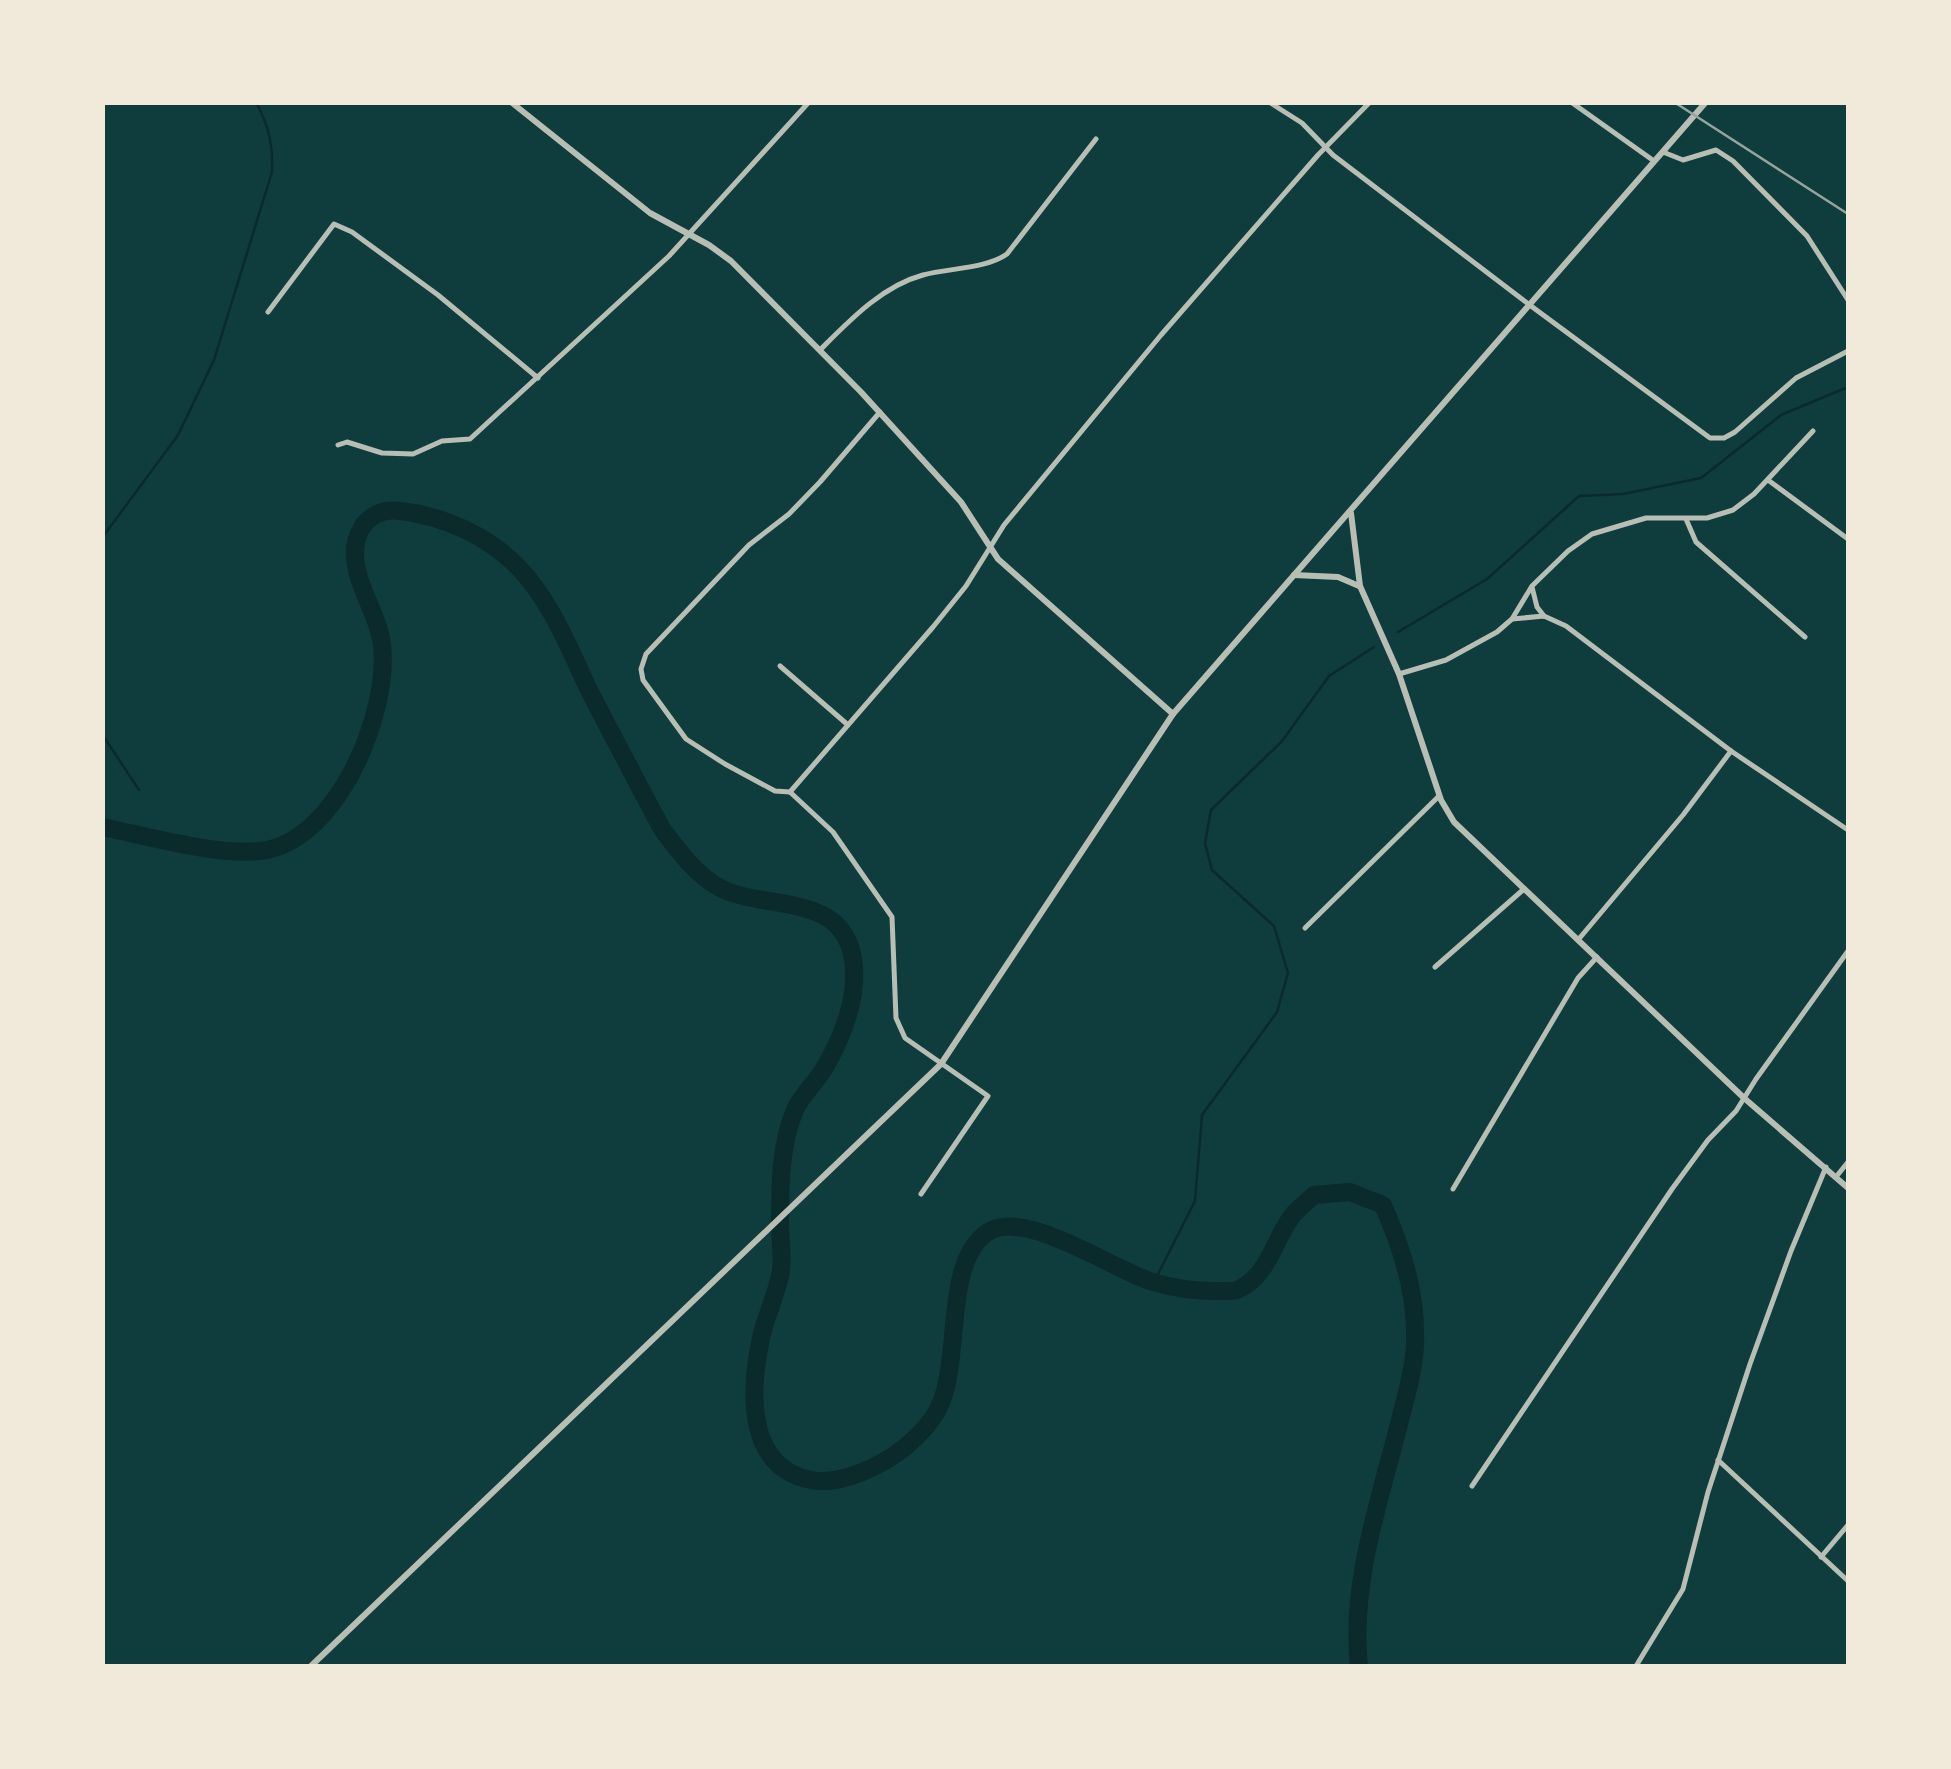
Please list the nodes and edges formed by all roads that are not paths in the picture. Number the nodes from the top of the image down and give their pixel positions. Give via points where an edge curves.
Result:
1 (510, 102) edge
2 (809, 102) edge
3 (1269, 102) edge
4 (1370, 102) edge
5 (1571, 102) edge
6 (1706, 102) edge
7 (1096, 140) dead end
8 (1326, 148) junction
9 (1664, 152) junction
10 (1656, 162) junction
11 (689, 234) junction
12 (1848, 300) edge
13 (1531, 306) junction
14 (268, 312) dead end
15 (820, 350) junction
16 (1848, 350) edge
17 (538, 378) junction
18 (880, 412) junction
19 (1813, 431) dead end
20 (338, 445) dead end
21 (1768, 480) junction
22 (1351, 512) junction
23 (1686, 519) junction
24 (1848, 538) edge
25 (989, 545) junction
26 (1294, 575) junction
27 (1360, 586) junction
28 (1532, 586) junction
29 (1544, 616) junction
30 (1512, 618) junction
31 (1805, 637) dead end
32 (780, 666) dead end
33 (1399, 674) junction
34 (1172, 714) junction
35 (848, 725) junction
36 (1731, 750) junction
37 (790, 792) junction
38 (1440, 796) junction
39 (1848, 830) edge
40 (1524, 889) junction
41 (1305, 928) dead end
42 (1578, 940) junction
43 (1848, 951) edge
44 (1597, 957) junction
45 (1435, 967) dead end
46 (941, 1064) junction
47 (1744, 1098) junction
48 (1848, 1162) edge
49 (1826, 1168) junction
50 (1836, 1177) junction
51 (1848, 1188) edge
52 (1453, 1189) dead end
53 (922, 1194) dead end
54 (1718, 1460) junction
55 (1472, 1486) dead end
56 (1848, 1525) edge
57 (1820, 1557) junction
58 (1848, 1581) edge
59 (311, 1666) edge
60 (1636, 1666) edge

1 - 11 street via 650,213
2 - 11 street
3 - 8 street
4 - 8 street
5 - 10 street
6 - 9 street
7 - 15 street via 1007,254 901,282
8 - 13 street
8 - 25 street
9 - 10 street
9 - 12 street via 1683,160 1716,150 1733,161 1807,236
10 - 13 street
11 - 15 street via 731,262
11 - 17 street
13 - 16 street via 1710,438 1735,432 1796,378
13 - 22 street
14 - 17 street via 334,224 438,295
15 - 18 street
17 - 20 street via 470,439 442,441 413,454
18 - 25 street via 961,502
18 - 37 street via 642,662 643,680 686,739 774,791
19 - 21 street
21 - 23 street via 1733,510
21 - 24 street
22 - 26 street
22 - 27 street
23 - 28 street via 1646,518 1592,534
23 - 31 street via 1696,542
25 - 34 street
25 - 35 street via 966,586
26 - 27 street via 1338,576
26 - 34 street
27 - 33 street
28 - 29 street
28 - 30 street
29 - 30 street
29 - 36 street via 1573,630
30 - 33 street via 1474,647
32 - 35 street
33 - 38 street
34 - 46 street
35 - 37 street
36 - 39 street
36 - 42 street
37 - 46 street via 833,832 892,917 899,1029
38 - 40 street via 1454,822
38 - 41 street
40 - 42 street
40 - 45 street
42 - 44 street
43 - 47 street
44 - 47 street
44 - 52 street via 1578,978
46 - 53 street via 988,1096
46 - 59 street
47 - 49 street
47 - 55 street via 1672,1190
48 - 50 street
49 - 50 street
49 - 54 street
50 - 51 street
54 - 57 street
54 - 60 street via 1682,1589
56 - 57 street
57 - 58 street

